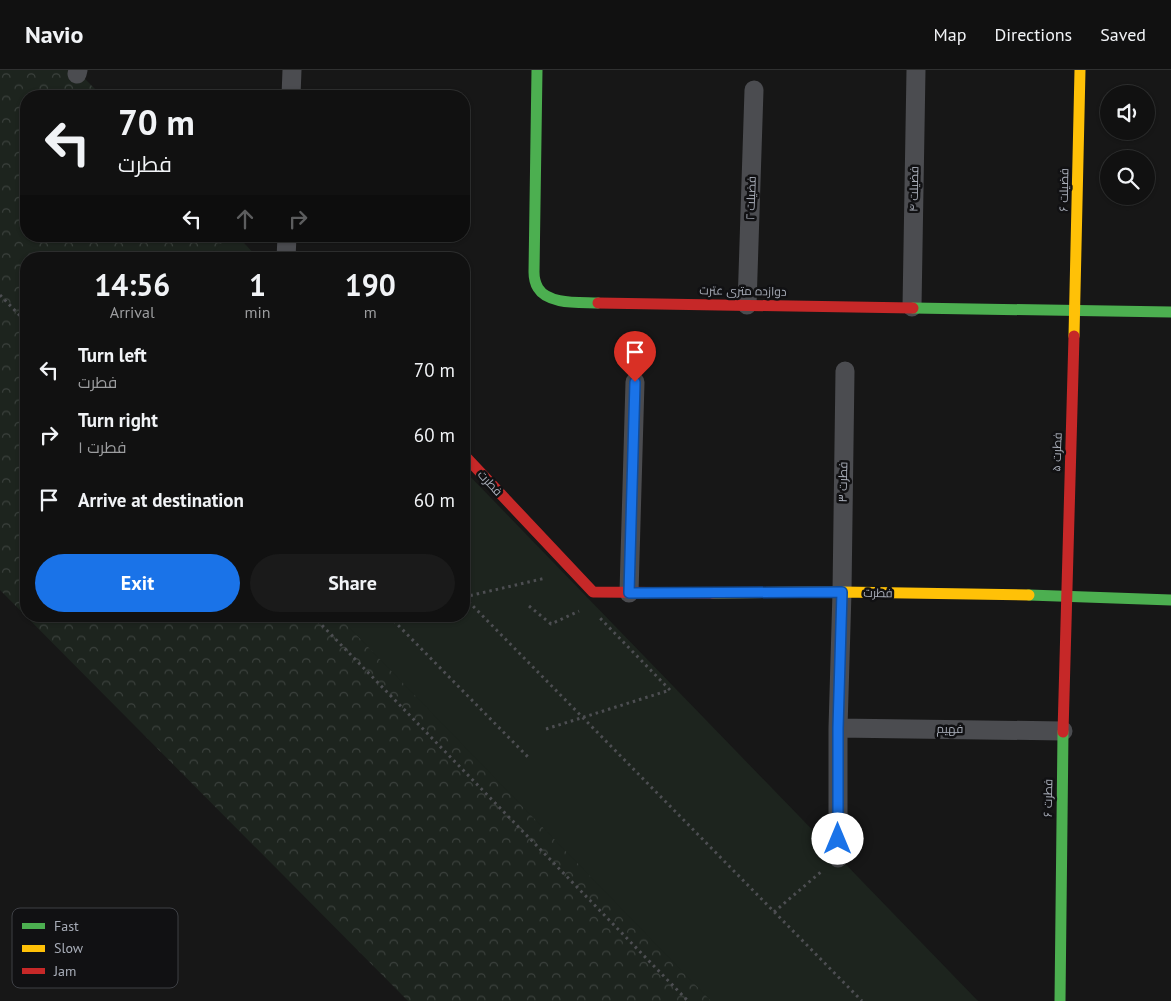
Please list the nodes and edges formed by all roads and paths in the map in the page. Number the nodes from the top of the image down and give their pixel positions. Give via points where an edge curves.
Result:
1 (292, 70) edge
2 (537, 70) edge
3 (916, 70) edge
4 (1080, 70) edge
5 (291, 90) edge
6 (754, 90) dead end
7 (0, 295) edge
8 (747, 305) junction
9 (912, 308) junction
10 (1075, 311) junction
11 (1171, 312) edge
12 (20, 316) edge
13 (845, 371) dead end
14 (635, 382) dead end
15 (470, 461) edge
16 (574, 572) junction
17 (842, 592) junction
18 (629, 593) junction
19 (1066, 595) junction
20 (470, 596) edge
21 (1171, 600) edge
22 (470, 603) edge
23 (529, 606) dead end
24 (581, 610) dead end
25 (319, 622) edge
26 (395, 622) edge
27 (670, 690) dead end
28 (582, 717) junction
29 (838, 728) junction
30 (546, 729) dead end
31 (1062, 731) junction
32 (528, 757) dead end
33 (838, 858) joint
34 (774, 912) junction
35 (688, 1001) edge
36 (862, 1001) edge
37 (1060, 1001) edge

1 - 5 street
2 - 8 street, دوازده متری عترت via 534,272 536,286 544,295 568,302
3 - 9 street, فضیلت ۴
4 - 10 street, فضیلت ۶
6 - 8 street, فضیلت ۲
7 - 12 path
8 - 9 street, دوازده متری عترت
9 - 10 street, دوازده متری عترت
10 - 11 street, دوازده متری عترت
10 - 19 street, فطرت ۵
13 - 17 street, فطرت ۳
14 - 18 street
15 - 16 street, فطرت
16 - 18 street, فطرت via 593,592
16 - 20 path
17 - 18 street, فطرت
17 - 19 street, فطرت
17 - 29 street, فطرت ۳
19 - 21 street, فطرت
19 - 31 street, فطرت ۶
22 - 28 path
23 - 24 path via 551,624
25 - 35 path
26 - 32 path
27 - 28 path
28 - 30 path
28 - 34 path
29 - 31 street, فهیم
29 - 33 street, فطرت ۳
31 - 37 street, فطرت ۶
33 - 34 path
34 - 36 path

